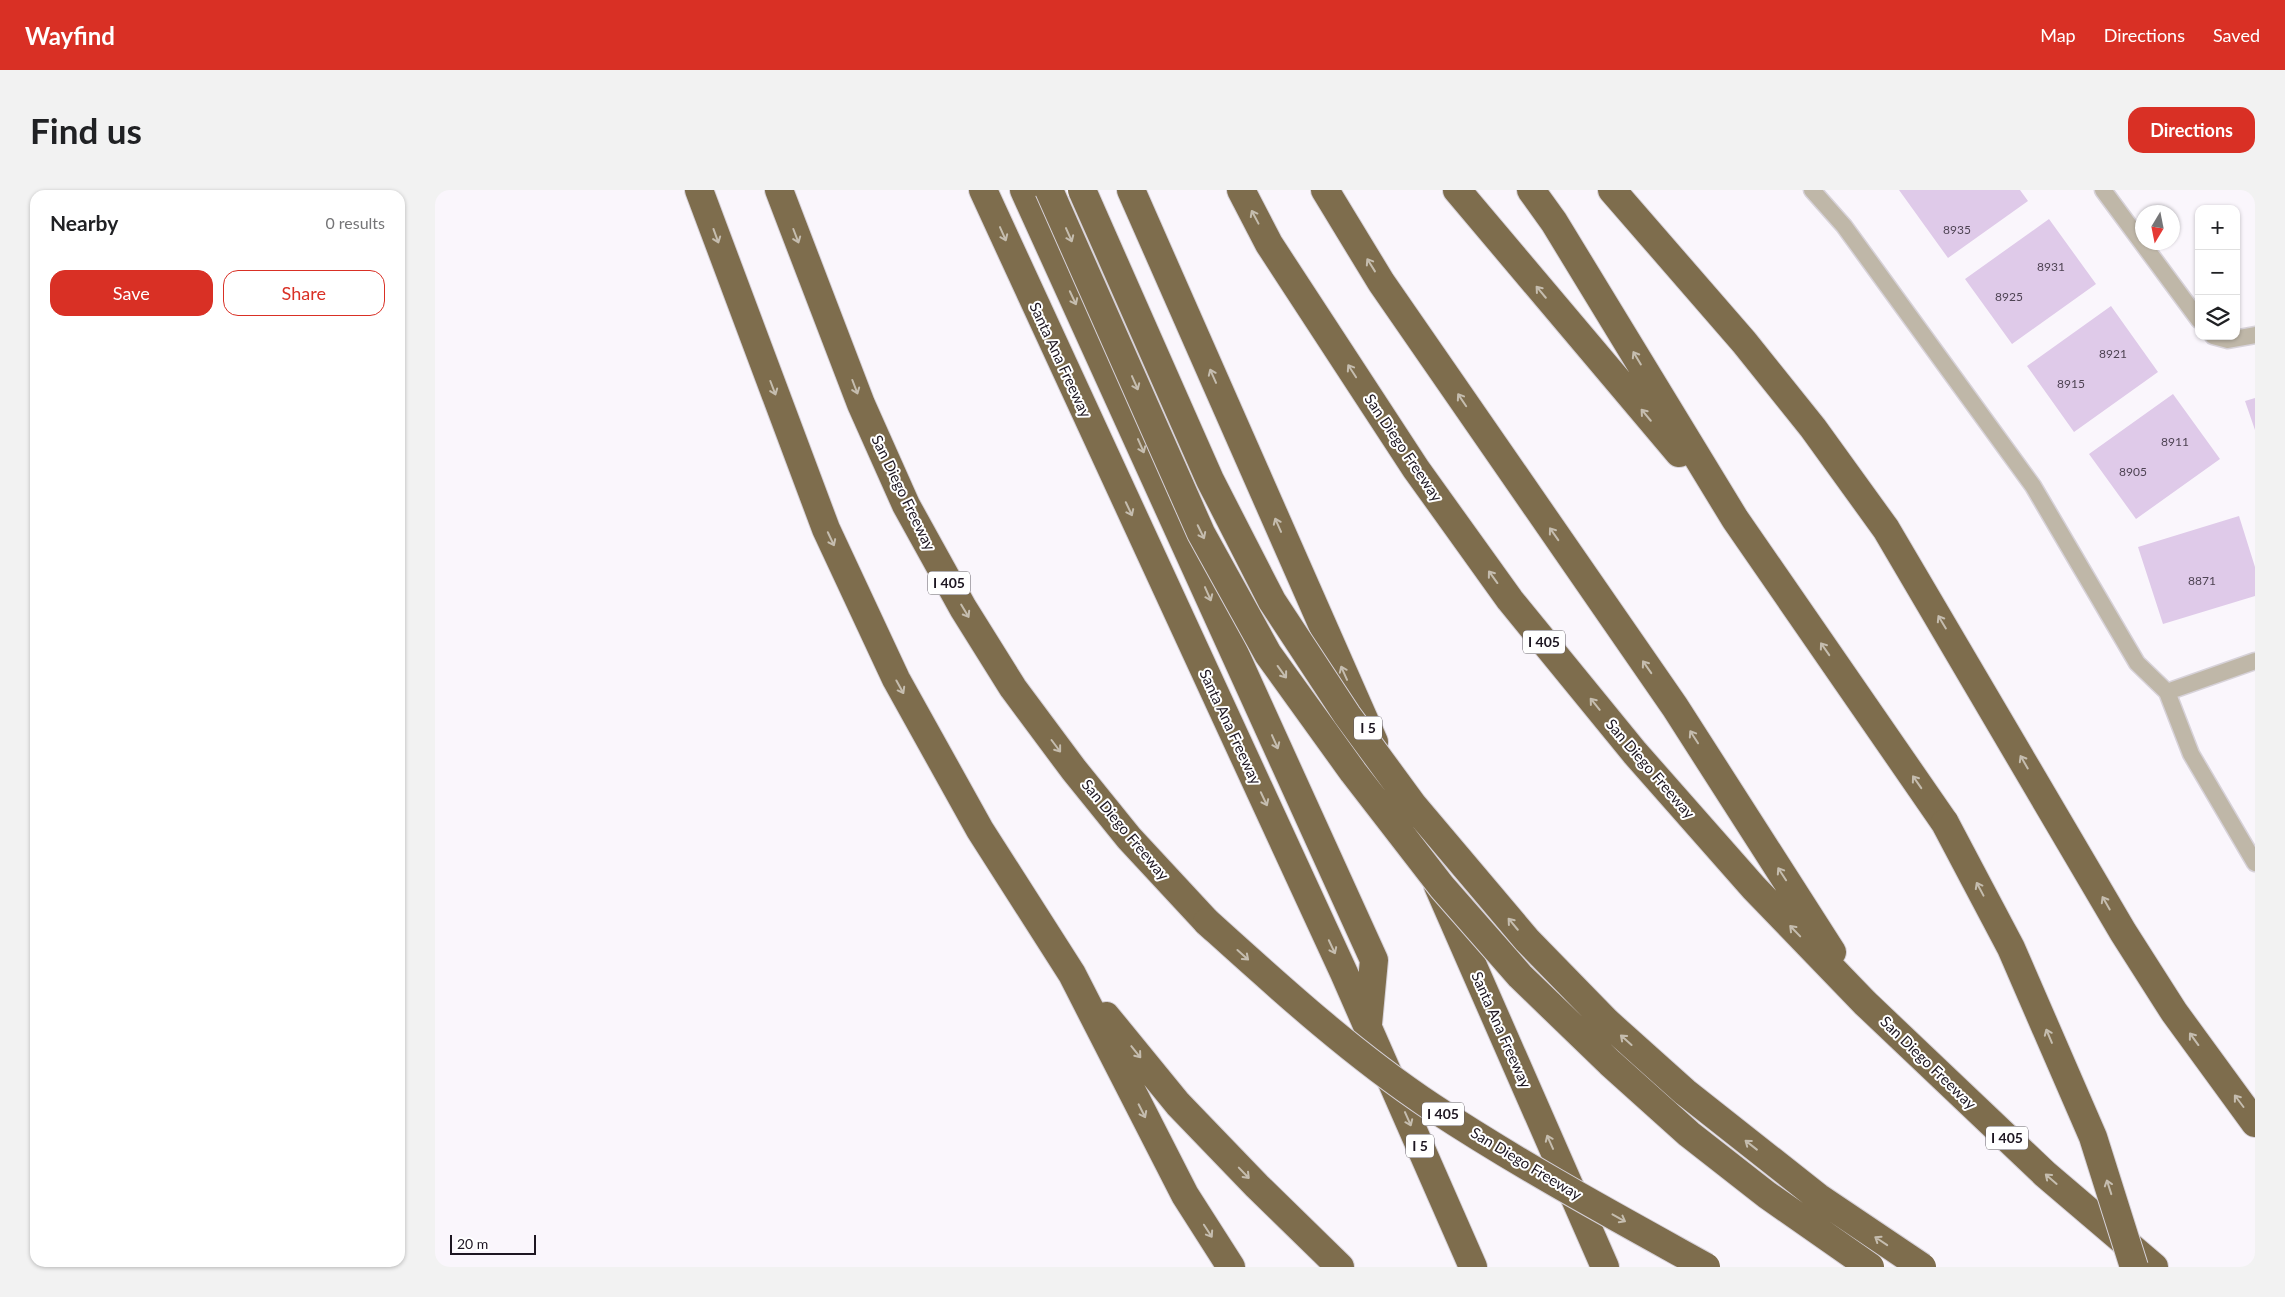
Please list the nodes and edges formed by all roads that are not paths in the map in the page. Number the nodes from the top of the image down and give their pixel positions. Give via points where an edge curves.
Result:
1 (699, 190) edge
2 (779, 190) edge
3 (983, 190) edge
4 (1024, 190) edge
5 (1049, 190) edge
6 (1082, 190) edge
7 (1131, 190) edge
8 (1241, 190) edge
9 (1325, 190) edge
10 (1457, 190) edge
11 (1531, 190) edge
12 (1612, 190) edge
13 (1812, 190) edge
14 (2103, 190) edge
15 (2195, 315) edge
16 (2255, 335) edge
17 (2240, 338) edge
18 (1735, 519) junction
19 (2255, 661) edge
20 (2167, 692) junction
21 (2255, 863) edge
22 (1072, 974) junction
23 (1865, 1003) junction
24 (1368, 1026) junction
25 (2255, 1123) edge
26 (1231, 1267) edge
27 (1340, 1267) edge
28 (1473, 1267) edge
29 (1605, 1267) edge
30 (1706, 1267) edge
31 (1870, 1267) edge
32 (1923, 1267) edge
33 (2134, 1267) edge
34 (2154, 1267) edge

1 -> 22 highway via 827,528 896,679 980,830
2 -> 30 highway, San Diego Freeway / I 405, bridge via 865,412 905,504 963,608 1013,688 1129,838 1207,922 1300,1005 1431,1106 1555,1183
3 -> 24 highway, Santa Ana Freeway / I 5
4 -> 24 highway via 1374,960
5 -> 31 highway, bridge via 1201,533 1268,654 1353,772 1442,887 1520,976 1610,1063 1704,1146 1767,1196
32 -> 6 highway, bridge via 1818,1197 1685,1092 1607,1022 1527,940 1413,805 1347,715 1272,601 1210,480
29 -> 7 highway, Santa Ana Freeway / I 5
23 -> 8 highway, San Diego Freeway / I 405 via 1747,880 1635,753 1510,600 1383,419 1269,244
23 -> 9 highway via 1675,707 1381,282
18 -> 10 highway
18 -> 11 highway via 1554,222
25 -> 12 highway via 2174,1012 2123,932 1886,529 1813,428 1757,358
13 - 20 lane via 1844,226 2033,486 2137,663
14 - 15 lane
16 - 17 lane
33 -> 18 highway, bridge via 2093,1137 2011,948 1945,822
19 - 20 lane
20 - 21 lane via 2191,754
22 -> 26 highway via 1185,1196
22 -> 27 highway via 1178,1104
34 -> 23 highway, San Diego Freeway / I 405 via 2045,1174
24 -> 28 highway, Santa Ana Freeway / I 5

